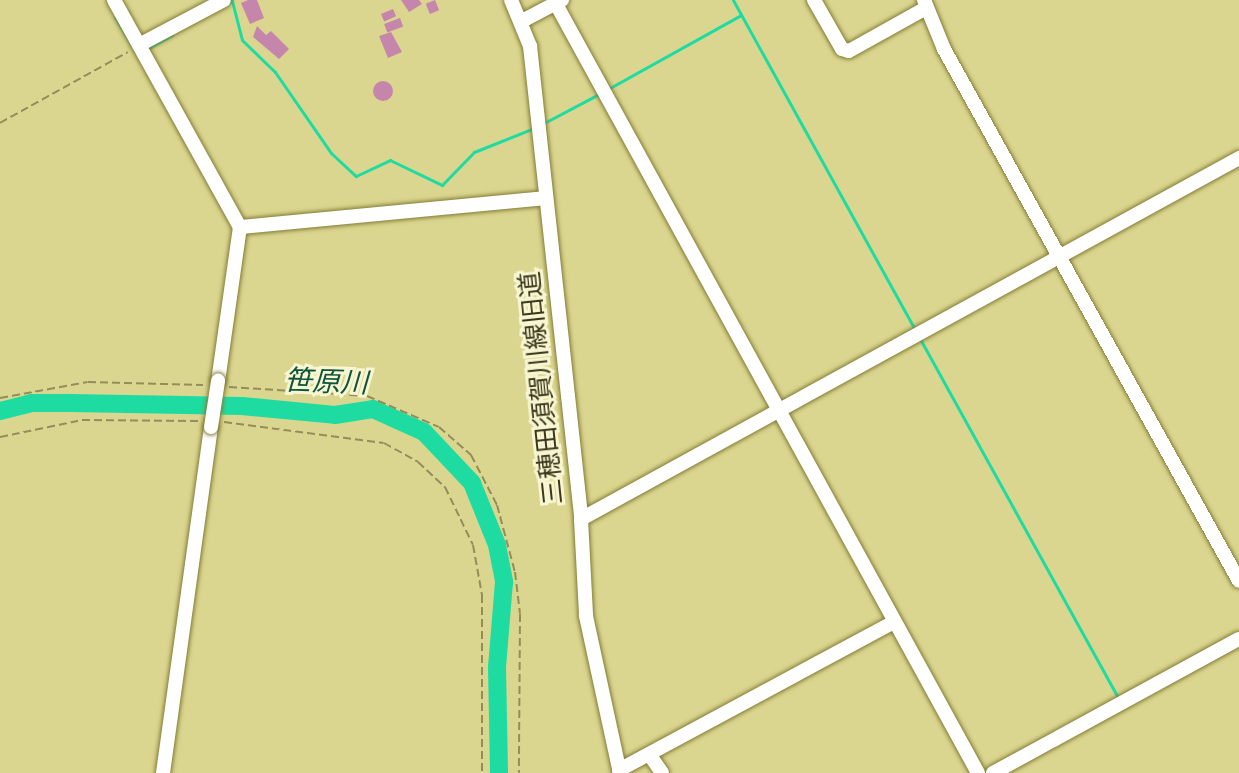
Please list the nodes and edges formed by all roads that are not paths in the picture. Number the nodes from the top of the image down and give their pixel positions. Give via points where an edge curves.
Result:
1 (114, 0) edge
2 (224, 0) edge
3 (511, 0) edge
4 (814, 0) edge
5 (559, 2) edge
6 (924, 4) edge
7 (524, 20) junction
8 (139, 45) junction
9 (1239, 158) edge
10 (545, 198) junction
11 (240, 227) junction
12 (1061, 257) junction
13 (780, 411) junction
14 (581, 519) junction
15 (1239, 581) edge
16 (894, 622) junction
17 (1239, 639) edge
18 (651, 757) junction
19 (620, 771) edge
20 (163, 773) edge
21 (662, 773) edge
22 (978, 773) edge
23 (993, 773) edge

1 - 8 street
2 - 8 street
3 - 7 street, 三穂田須賀川線旧道
4 - 6 street via 842,49 849,51
5 - 7 street
5 - 13 street
6 - 12 street
7 - 10 street, 三穂田須賀川線旧道
8 - 11 street
9 - 12 street
10 - 11 street
10 - 14 street, 三穂田須賀川線旧道
11 - 20 street, bridge
12 - 13 street
12 - 15 street
13 - 14 street
13 - 16 street
14 - 19 street, 三穂田須賀川線旧道 via 586,616
16 - 18 street
16 - 22 street
17 - 23 street
18 - 19 street
18 - 21 street

